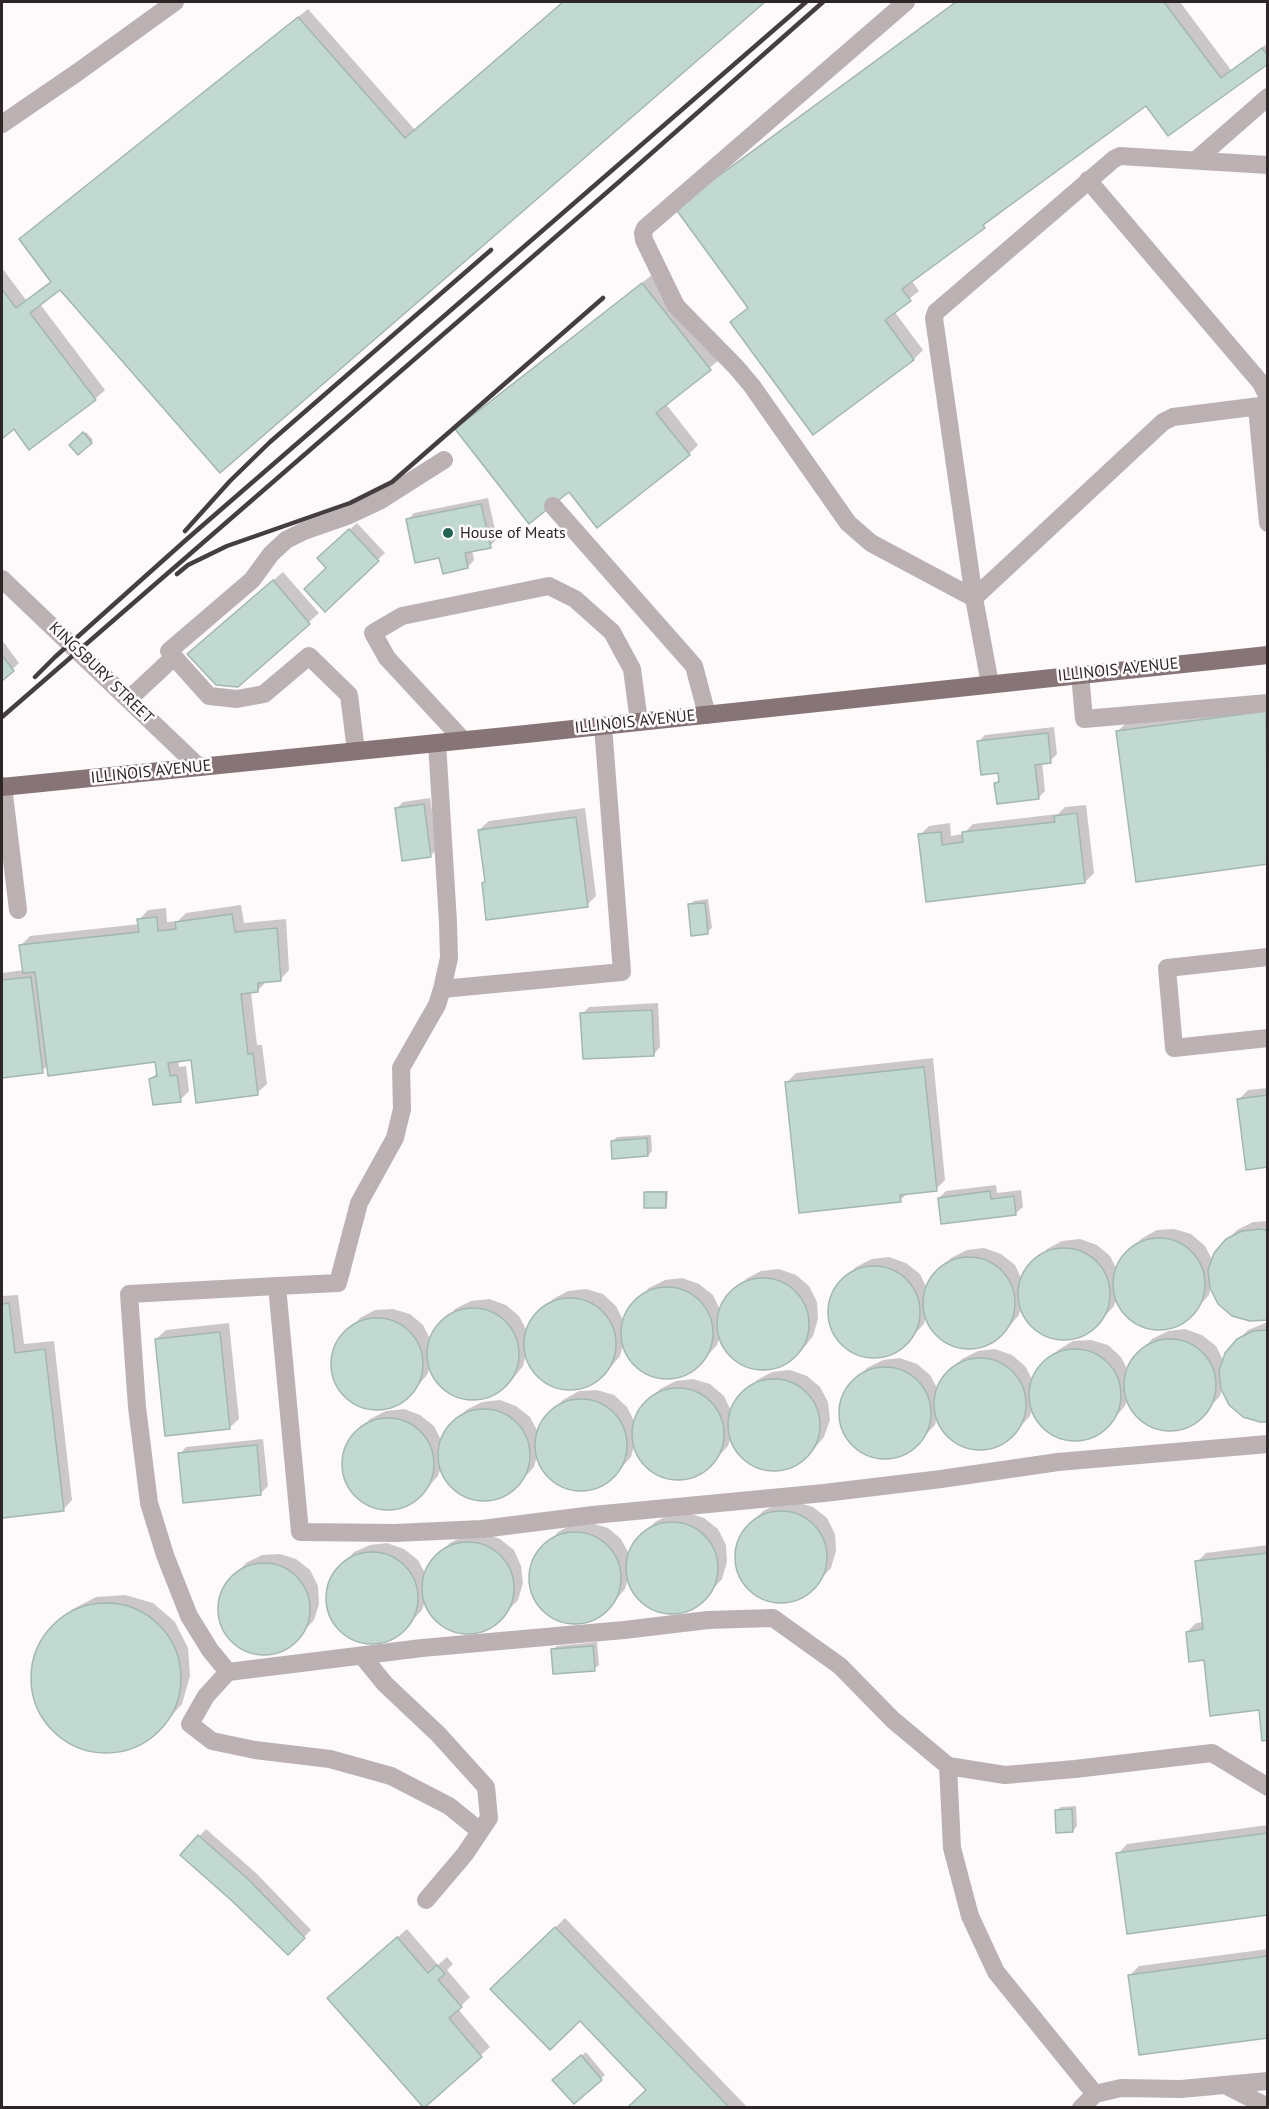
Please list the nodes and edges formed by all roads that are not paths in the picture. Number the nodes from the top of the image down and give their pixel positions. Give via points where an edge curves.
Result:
1 (175, 2) edge
2 (906, 2) edge
3 (1268, 97) edge
4 (2, 124) edge
5 (1196, 160) junction
6 (1268, 165) edge
7 (1088, 180) junction
8 (1264, 404) edge
9 (444, 460) dead end
10 (552, 506) dead end
11 (1268, 523) edge
12 (2, 579) edge
13 (974, 598) junction
14 (1268, 655) edge
15 (174, 657) junction
16 (1080, 674) junction
17 (990, 684) junction
18 (129, 699) junction
19 (1268, 703) edge
20 (707, 715) junction
21 (639, 722) junction
22 (603, 726) junction
23 (463, 740) junction
24 (437, 743) junction
25 (356, 751) junction
26 (200, 767) junction
27 (2, 787) edge
28 (18, 910) dead end
29 (1268, 957) edge
30 (442, 989) junction
31 (1268, 1038) edge
32 (277, 1286) junction
33 (1268, 1444) edge
34 (363, 1657) junction
35 (228, 1672) junction
36 (948, 1766) junction
37 (1268, 1787) edge
38 (480, 1831) junction
39 (426, 1900) dead end
40 (1268, 2081) edge
41 (1225, 2085) junction
42 (1095, 2094) junction
43 (1268, 2107) edge
44 (1081, 2108) edge

1 - 4 street
2 - 13 street via 643,233 676,306 752,386 848,524 871,543
3 - 5 street
5 - 6 street
5 - 7 street via 1120,156
7 - 8 street via 1261,383
7 - 13 street via 936,312 934,318
8 - 11 street
8 - 13 street via 1173,417 1163,422
9 - 15 street via 381,500 286,540 252,580 169,651
10 - 20 street via 694,666
12 - 18 street, KINGSBURY STREET
13 - 17 street
14 - 16 main road, ILLINOIS AVENUE
15 - 18 street
15 - 25 street via 209,696 237,699 264,694 309,656 349,695
16 - 17 main road, ILLINOIS AVENUE
16 - 19 street via 1084,719
17 - 20 main road, ILLINOIS AVENUE
18 - 26 street, KINGSBURY STREET
20 - 21 main road, ILLINOIS AVENUE
21 - 22 main road, ILLINOIS AVENUE
21 - 23 street via 632,669 612,632 575,599 549,586 402,616 374,633 387,658
22 - 23 main road, ILLINOIS AVENUE
22 - 30 street via 622,972
23 - 24 main road, ILLINOIS AVENUE
24 - 25 main road, ILLINOIS AVENUE
24 - 30 street via 448,922 447,972
25 - 26 main road, ILLINOIS AVENUE
26 - 27 main road, ILLINOIS AVENUE
27 - 28 street
29 - 31 street via 1167,968 1174,1048
30 - 32 street via 429,1021 401,1068 402,1109 395,1138 359,1203 338,1283
32 - 33 street via 300,1532 482,1529 824,1493 1058,1462
32 - 35 street via 129,1294 148,1503 189,1616
34 - 35 street
34 - 36 street via 708,1620 773,1618 840,1666 893,1720
34 - 38 street via 486,1787 489,1818
35 - 38 street via 206,1696 190,1724 212,1741 330,1759 391,1776 449,1806
36 - 37 street via 1005,1775 1212,1753
36 - 42 street via 952,1848 970,1916 996,1972
38 - 39 street
40 - 41 street
41 - 42 street via 1121,2088
41 - 43 street
42 - 44 street

